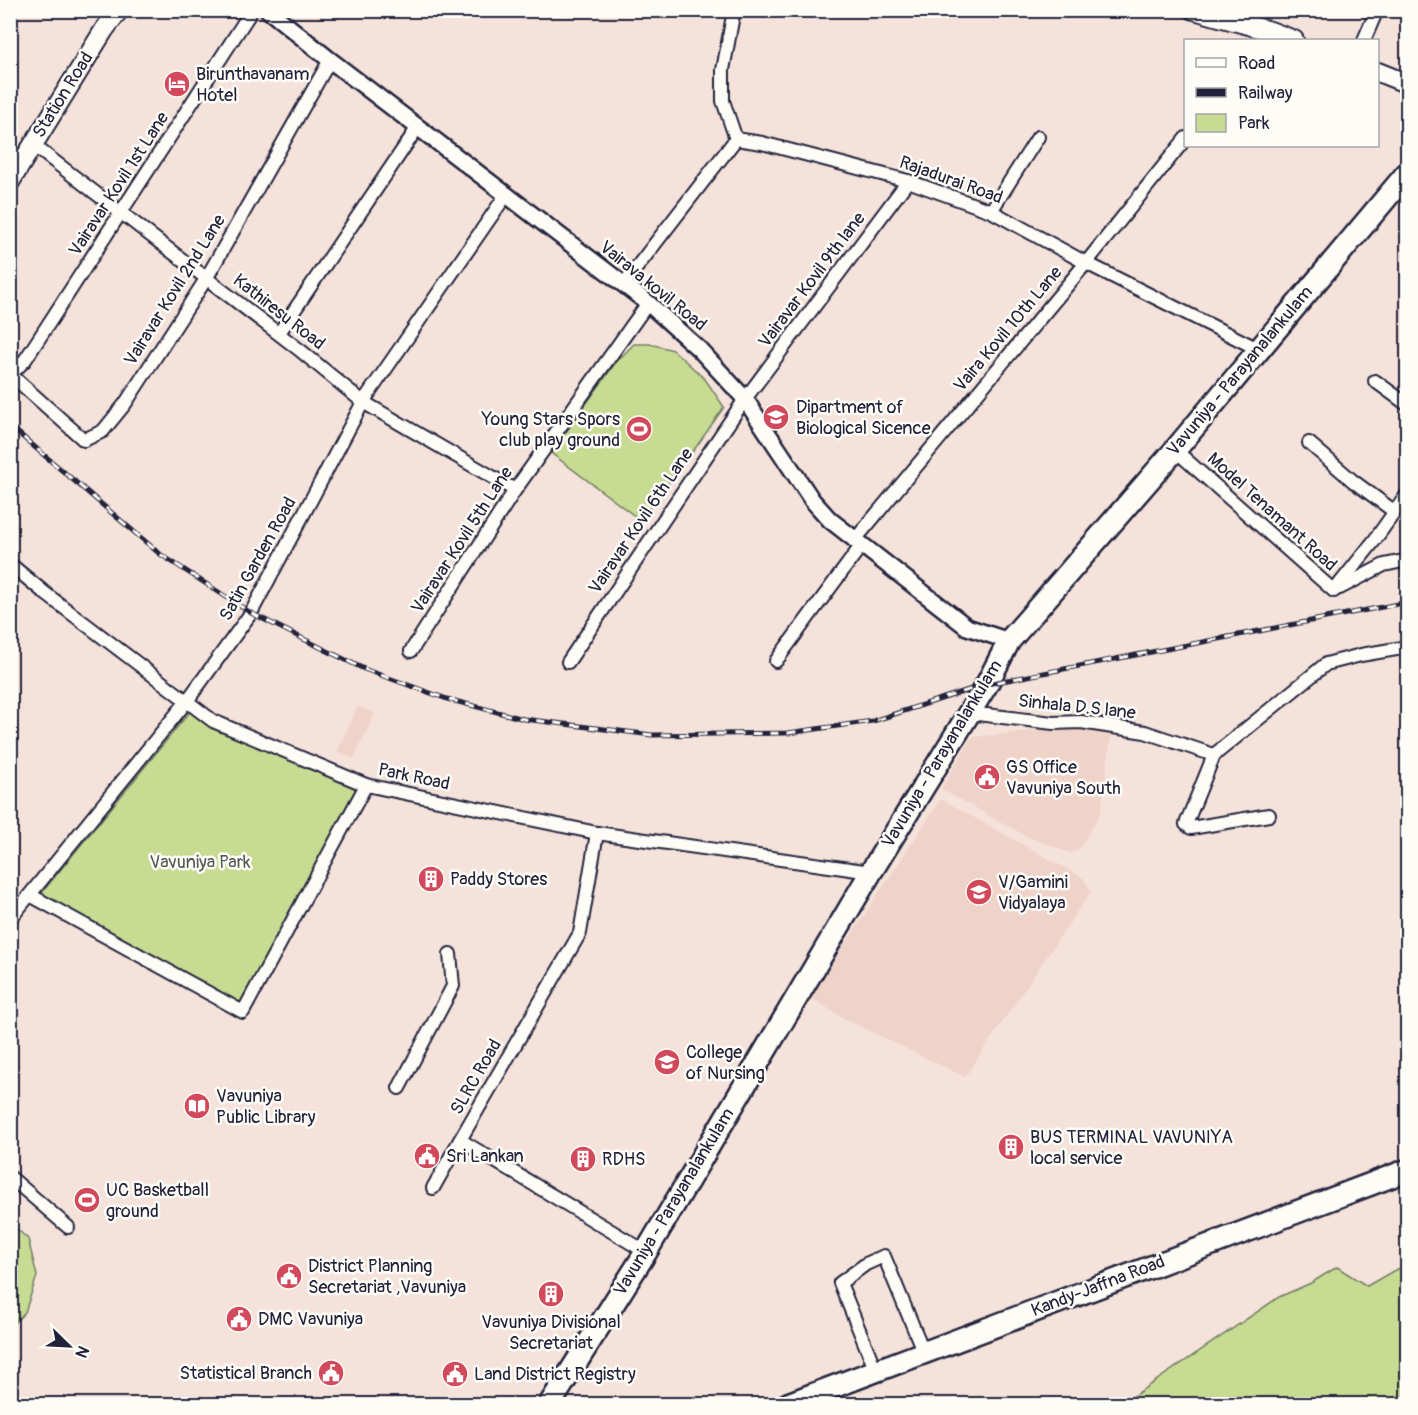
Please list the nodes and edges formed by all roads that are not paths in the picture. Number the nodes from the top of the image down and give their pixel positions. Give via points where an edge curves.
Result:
1 (252, 10) edge
2 (268, 10) edge
3 (734, 10) edge
4 (1377, 10) edge
5 (1205, 12) edge
6 (112, 13) edge
7 (1266, 36) edge
8 (1287, 39) edge
9 (1364, 39) edge
10 (330, 60) junction
11 (1379, 73) edge
12 (1407, 84) edge
13 (418, 127) junction
14 (1038, 137) dead end
15 (736, 139) junction
16 (1184, 139) edge
17 (33, 145) junction
18 (908, 181) junction
19 (1404, 181) edge
20 (10, 182) edge
21 (506, 195) junction
22 (991, 211) junction
23 (121, 214) junction
24 (1086, 263) junction
25 (206, 279) junction
26 (623, 285) junction
27 (648, 303) junction
28 (279, 333) junction
29 (1258, 349) junction
30 (10, 372) edge
31 (1375, 381) dead end
32 (744, 399) junction
33 (363, 402) junction
34 (1407, 405) edge
35 (1309, 443) dead end
36 (1175, 450) junction
37 (515, 490) junction
38 (1407, 493) edge
39 (1395, 512) junction
40 (858, 544) junction
41 (1407, 560) edge
42 (10, 564) edge
43 (1334, 591) junction
44 (1009, 641) junction
45 (1407, 647) edge
46 (411, 651) dead end
47 (776, 661) dead end
48 (568, 662) dead end
49 (187, 701) junction
50 (969, 713) junction
51 (1214, 755) junction
52 (366, 785) junction
53 (1269, 815) dead end
54 (597, 833) junction
55 (871, 872) junction
56 (30, 895) junction
57 (10, 919) edge
58 (450, 954) dead end
59 (399, 1088) dead end
60 (460, 1140) junction
61 (1407, 1170) edge
62 (10, 1177) edge
63 (433, 1188) dead end
64 (68, 1227) dead end
65 (646, 1252) junction
66 (924, 1353) junction
67 (876, 1371) junction
68 (554, 1401) edge
69 (788, 1404) edge

1 - 23 street, Vairavar Kovil 1st Lane
2 - 10 street, Vairava kovil Road
3 - 15 street via 723,70 723,101
4 - 9 street
5 - 7 main road
6 - 17 main road, Station Road
7 - 8 main road
10 - 13 street, Vairava kovil Road
10 - 25 street, Vairavar Kovil 2nd Lane
11 - 12 main road
13 - 21 street, Vairava kovil Road
13 - 28 street
14 - 22 street
15 - 18 street, Rajadurai Road
15 - 26 street
16 - 24 street, Vaira Kovil 10th Lane
17 - 20 main road, Station Road
17 - 23 street, Kathiresu Road
18 - 22 street, Rajadurai Road
18 - 32 street, Vairavar Kovil 9th lane
19 - 29 highway, Vavuniya - Parayanalankulam
21 - 26 street, Vairava kovil Road
21 - 33 street, Satin Garden Road
22 - 24 street, Rajadurai Road
23 - 25 street, Kathiresu Road
23 - 30 street, Vairavar Kovil 1st Lane via 25,360
24 - 29 street, Rajadurai Road
24 - 40 street, Vaira Kovil 10th Lane
25 - 28 street, Kathiresu Road
25 - 30 street, Vairavar Kovil 2nd Lane via 125,404 103,431 92,437 84,440
26 - 27 street, Vairava kovil Road
27 - 32 street, Vairava kovil Road via 700,350
27 - 37 street, Vairavar Kovil 5th Lane
28 - 33 street, Kathiresu Road
29 - 36 highway, Vavuniya - Parayanalankulam
31 - 34 street
32 - 40 street, Vairava kovil Road via 812,500
32 - 48 street, Vairavar Kovil 6th Lane
33 - 37 street, Kathiresu Road
33 - 49 street, Satin Garden Road via 251,613
35 - 39 street
36 - 43 street, Model Tenamant Road
36 - 44 highway, Vavuniya - Parayanalankulam
37 - 46 street, Vairavar Kovil 5th Lane
38 - 39 street, Model Tenamant Road
39 - 43 street, Model Tenamant Road
40 - 44 street, Vairava kovil Road via 967,627
40 - 47 street, Vaira Kovil 10th Lane
41 - 43 street via 1384,565
42 - 49 street, Park Road
44 - 50 highway, Vavuniya - Parayanalankulam
45 - 51 street via 1326,664
49 - 52 street, Park Road via 213,721
49 - 56 street, Satin Garden Road
50 - 51 street, Sinhala D.S lane via 1053,723 1081,722 1145,732
50 - 55 highway, Vavuniya - Parayanalankulam
51 - 53 street via 1186,824 1191,828
52 - 54 street, Park Road
52 - 56 street via 243,1012
54 - 55 street, Park Road
54 - 60 street, SLRC Road via 580,933
55 - 65 highway, Vavuniya - Parayanalankulam
56 - 57 street, Satin Garden Road
58 - 59 street via 453,986
60 - 63 street
60 - 65 street, SLRC Road
61 - 66 highway, Kandy-Jaffna Road
62 - 64 street
65 - 68 highway, Vavuniya - Parayanalankulam
66 - 67 highway, Kandy-Jaffna Road
66 - 67 street via 884,1256 840,1283
67 - 69 highway, Kandy-Jaffna Road

